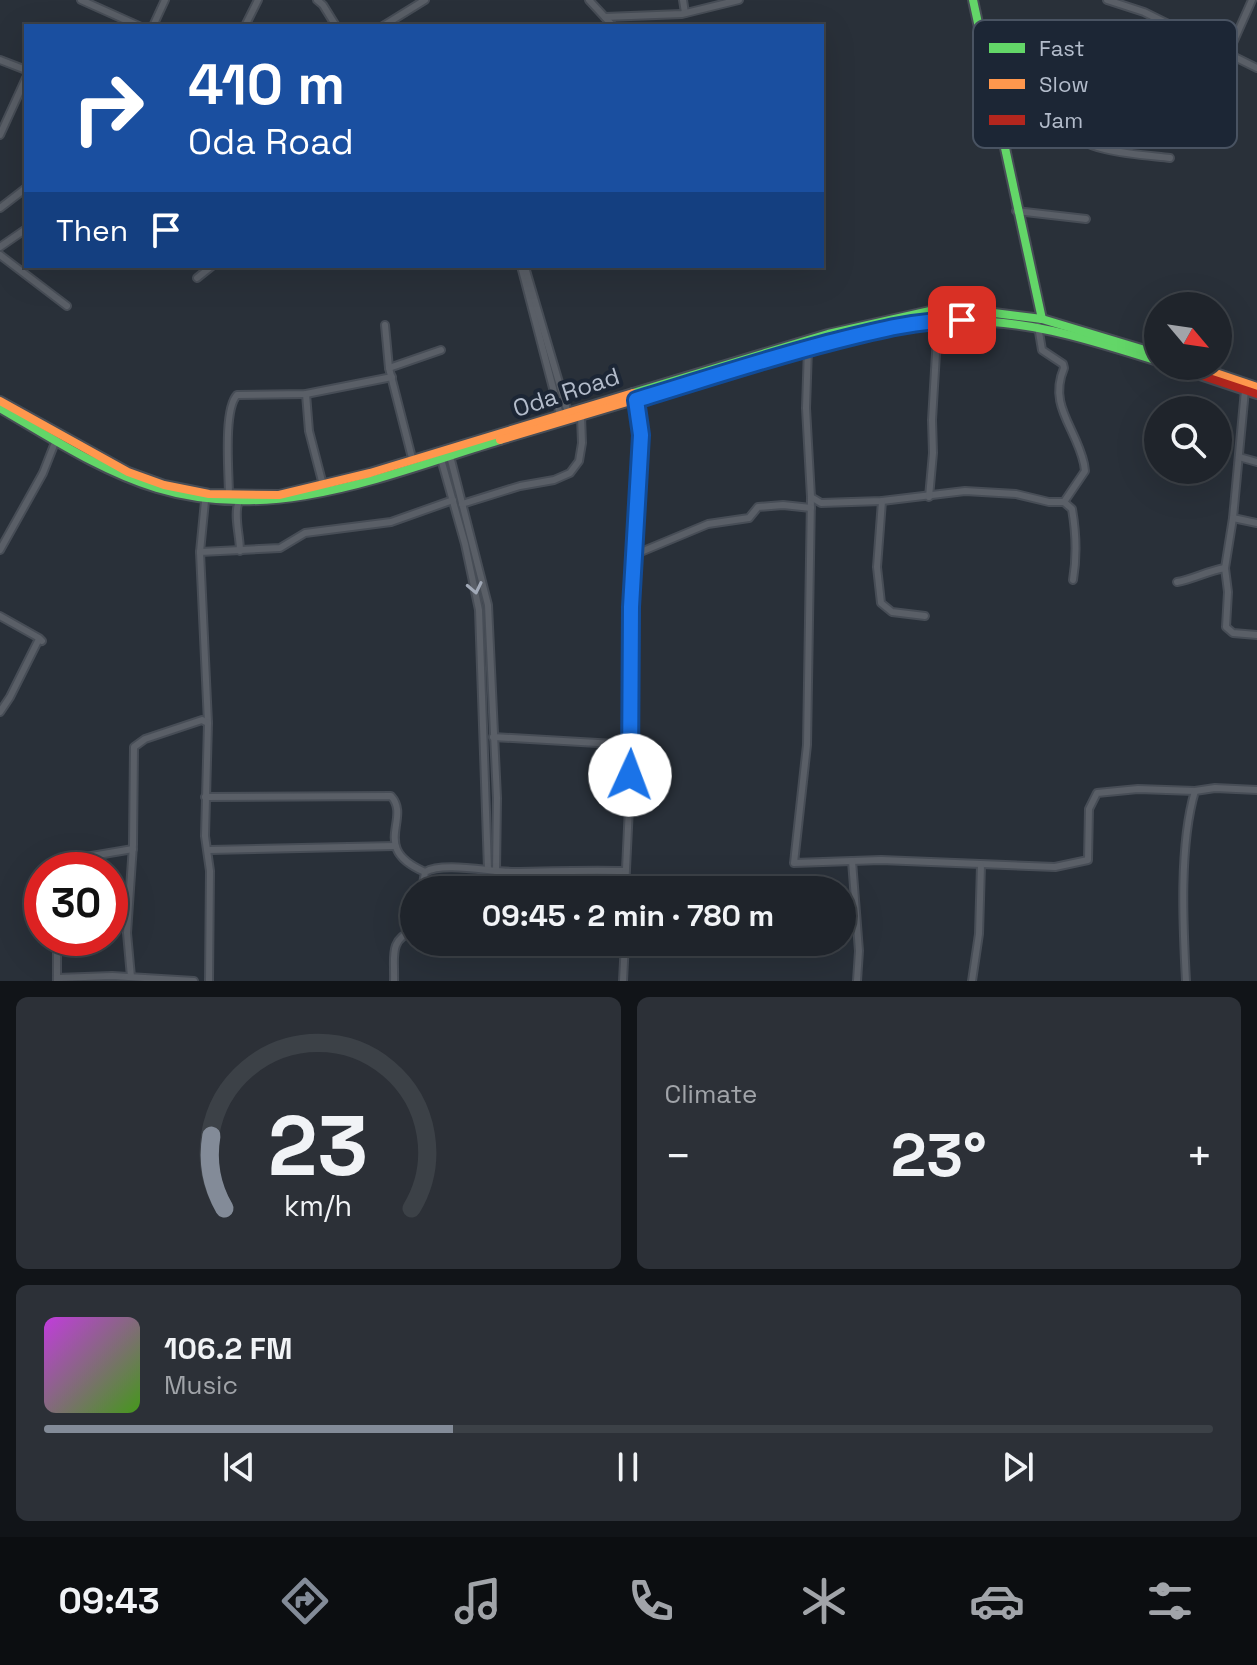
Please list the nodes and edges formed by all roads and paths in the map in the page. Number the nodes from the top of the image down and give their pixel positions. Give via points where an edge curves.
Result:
1 (81, 0) edge
2 (165, 0) edge
3 (258, 0) edge
4 (317, 0) edge
5 (425, 0) edge
6 (589, 0) edge
7 (683, 0) edge
8 (739, 0) edge
9 (973, 0) edge
10 (1107, 0) edge
11 (1252, 0) edge
12 (685, 13) junction
13 (605, 17) junction
14 (978, 20) edge
15 (1160, 20) edge
16 (135, 24) edge
17 (154, 24) edge
18 (246, 24) edge
19 (335, 24) edge
20 (386, 24) edge
21 (611, 24) edge
22 (1237, 34) edge
23 (1237, 58) edge
24 (0, 60) edge
25 (1257, 68) edge
26 (24, 69) edge
27 (24, 82) edge
28 (0, 135) edge
29 (1004, 148) edge
30 (1102, 148) edge
31 (1170, 158) dead end
32 (24, 190) edge
33 (0, 208) edge
34 (1016, 211) junction
35 (1086, 219) dead end
36 (24, 230) edge
37 (0, 247) edge
38 (0, 255) edge
39 (210, 268) edge
40 (524, 268) edge
41 (197, 278) dead end
42 (67, 306) dead end
43 (938, 320) junction
44 (1040, 322) junction
45 (385, 325) dead end
46 (808, 348) junction
47 (441, 350) dead end
48 (1144, 350) edge
49 (1144, 356) edge
50 (389, 368) junction
51 (392, 377) junction
52 (1232, 379) edge
53 (1215, 380) edge
54 (1257, 387) edge
55 (1245, 390) junction
56 (306, 394) junction
57 (1257, 394) edge
58 (636, 400) junction
59 (0, 401) edge
60 (0, 408) edge
61 (564, 414) junction
62 (581, 416) junction
63 (524, 431) junction
64 (56, 440) junction
65 (446, 457) junction
66 (1239, 457) junction
67 (412, 458) junction
68 (1257, 462) edge
69 (323, 485) junction
70 (229, 496) junction
71 (811, 497) junction
72 (929, 497) junction
73 (205, 501) junction
74 (882, 501) junction
75 (1064, 502) junction
76 (238, 504) junction
77 (457, 504) junction
78 (811, 508) junction
79 (1233, 518) junction
80 (1257, 523) edge
81 (0, 550) edge
82 (240, 551) junction
83 (200, 552) junction
84 (636, 554) junction
85 (1225, 568) junction
86 (1073, 580) dead end
87 (1177, 582) dead end
88 (480, 615) junction
89 (488, 615) junction
90 (0, 616) edge
91 (925, 616) dead end
92 (1257, 635) edge
93 (0, 712) edge
94 (208, 723) junction
95 (489, 737) junction
96 (632, 745) junction
97 (1257, 790) edge
98 (1195, 791) junction
99 (205, 797) junction
100 (395, 846) junction
101 (133, 849) junction
102 (209, 850) junction
103 (115, 852) edge
104 (852, 861) junction
105 (981, 865) junction
106 (492, 870) junction
107 (625, 871) junction
108 (425, 872) junction
109 (424, 876) edge
110 (625, 876) edge
111 (400, 937) edge
112 (57, 956) edge
113 (624, 956) edge
114 (131, 977) junction
115 (57, 980) edge
116 (194, 981) edge
117 (209, 981) edge
118 (394, 981) edge
119 (623, 981) edge
120 (857, 981) edge
121 (972, 981) edge
122 (1186, 981) edge

1 - 16 street
2 - 17 street
3 - 18 street
4 - 19 street
5 - 20 street
6 - 13 street
7 - 12 street
8 - 12 street
9 - 14 street
10 - 15 street
11 - 22 street
12 - 13 street
13 - 21 street
23 - 25 street
24 - 26 street
27 - 28 street
29 - 34 street
30 - 31 street
32 - 33 street
34 - 35 street
34 - 44 street
36 - 37 street
38 - 42 street
39 - 41 street
40 - 61 street
43 - 44 street, Oda Road
43 - 46 street, Oda Road
43 - 72 street
44 - 48 street, Oda Road
44 - 49 street, Oda Road
44 - 61 street, Oda Road via 986,312 906,315
44 - 75 street via 1042,350 1063,364 1058,398 1085,471
45 - 50 street
46 - 58 street, Oda Road
46 - 71 street
47 - 50 street
50 - 51 street
51 - 56 street
51 - 67 street
52 - 54 street
53 - 55 street
55 - 57 street
55 - 66 street
56 - 69 street
56 - 70 street via 233,399 227,445
58 - 62 street, Oda Road
58 - 84 street via 641,435
59 - 70 street, Oda Road via 128,472 187,491
60 - 64 street, Oda Road
61 - 63 street, Oda Road
62 - 63 street, Oda Road
62 - 77 street via 579,461 570,473
63 - 65 street, Oda Road
63 - 67 street, Oda Road
64 - 73 street, Oda Road via 127,479
64 - 81 street
65 - 76 street, Oda Road via 289,501
65 - 77 street
66 - 68 street
66 - 79 street
67 - 69 street, Oda Road
69 - 70 street, Oda Road via 279,495
71 - 74 street via 821,503
71 - 78 street
72 - 74 street
72 - 75 street via 965,491
73 - 76 street, Oda Road
73 - 83 street
74 - 91 street via 877,567 881,603 892,612
75 - 86 street via 1074,521
76 - 82 street
77 - 82 street via 391,522 318,530 280,548
77 -> 88 street
77 - 89 street via 483,581
78 - 84 street via 758,507 749,518 708,524
78 - 104 street via 807,745 794,863
79 - 80 street
79 - 85 street
82 - 83 street
83 - 94 street
84 - 96 street
85 - 87 street
85 - 92 street via 1226,627 1233,633
88 - 89 street
88 - 95 street
89 - 95 street
90 - 93 street via 39,638 42,641
94 - 99 street
94 - 101 street via 200,720 134,747
95 - 96 street
95 - 106 street via 497,798
96 - 107 street
97 - 98 street
98 - 105 street via 1097,793 1089,809 1088,860 1055,867
98 - 122 street via 1187,835
99 - 100 street via 391,796 396,802
99 - 102 street
100 - 102 street
100 - 108 street via 402,861
101 - 103 street
101 - 114 street via 127,933
102 - 117 street
104 - 105 street
104 - 120 street
105 - 121 street
106 - 107 street
106 - 108 street
107 - 110 street
108 - 109 street
111 - 118 street
112 - 115 street
113 - 119 street
114 - 115 street
114 - 116 street

